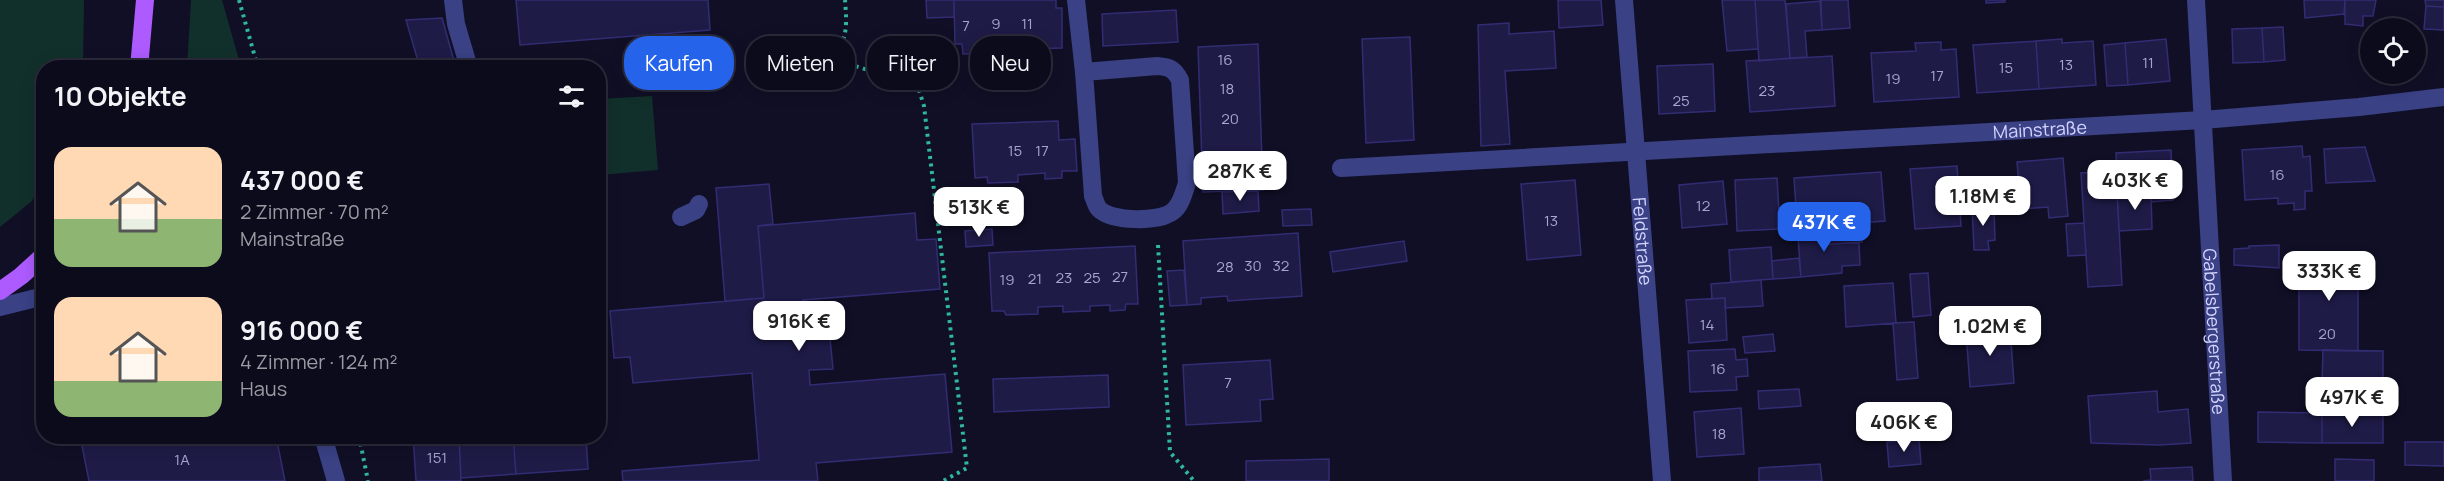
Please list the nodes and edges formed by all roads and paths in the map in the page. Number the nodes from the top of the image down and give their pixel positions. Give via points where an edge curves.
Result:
1 (138, 0) edge
2 (145, 0) edge
3 (239, 0) edge
4 (453, 0) edge
5 (845, 0) edge
6 (1076, 0) edge
7 (1624, 0) edge
8 (2196, 0) edge
9 (142, 36) junction
10 (845, 36) edge
11 (140, 60) edge
12 (256, 60) edge
13 (467, 60) edge
14 (855, 66) edge
15 (1084, 72) junction
16 (2444, 97) edge
17 (2203, 120) junction
18 (1636, 152) junction
19 (1341, 168) dead end
20 (699, 204) dead end
21 (681, 217) dead end
22 (1156, 218) junction
23 (36, 262) edge
24 (0, 291) edge
25 (36, 298) edge
26 (0, 307) edge
27 (325, 444) edge
28 (360, 444) edge
29 (336, 481) edge
30 (368, 481) edge
31 (943, 481) edge
32 (1194, 481) edge
33 (1662, 481) edge
34 (2223, 481) edge

1 - 9 main road
2 - 9 main road
3 - 12 path
4 - 13 street
5 - 10 path
6 - 15 street
7 - 18 street, Feldstraße
8 - 17 street, Gabelsbergerstraße
9 - 11 main road
14 - 31 path via 919,90 924,106 967,468
15 - 22 street via 1093,196 1098,209 1123,219
15 - 22 street via 1168,67 1180,80 1187,183 1173,211
16 - 17 street, Mainstraße
17 - 18 street, Mainstraße
17 - 34 street, Gabelsbergerstraße
18 - 19 street, Mainstraße
18 - 33 street, Feldstraße
20 - 21 street via 696,210
22 - 32 path via 1170,452
23 - 24 main road
25 - 26 street
27 - 29 street
28 - 30 path

